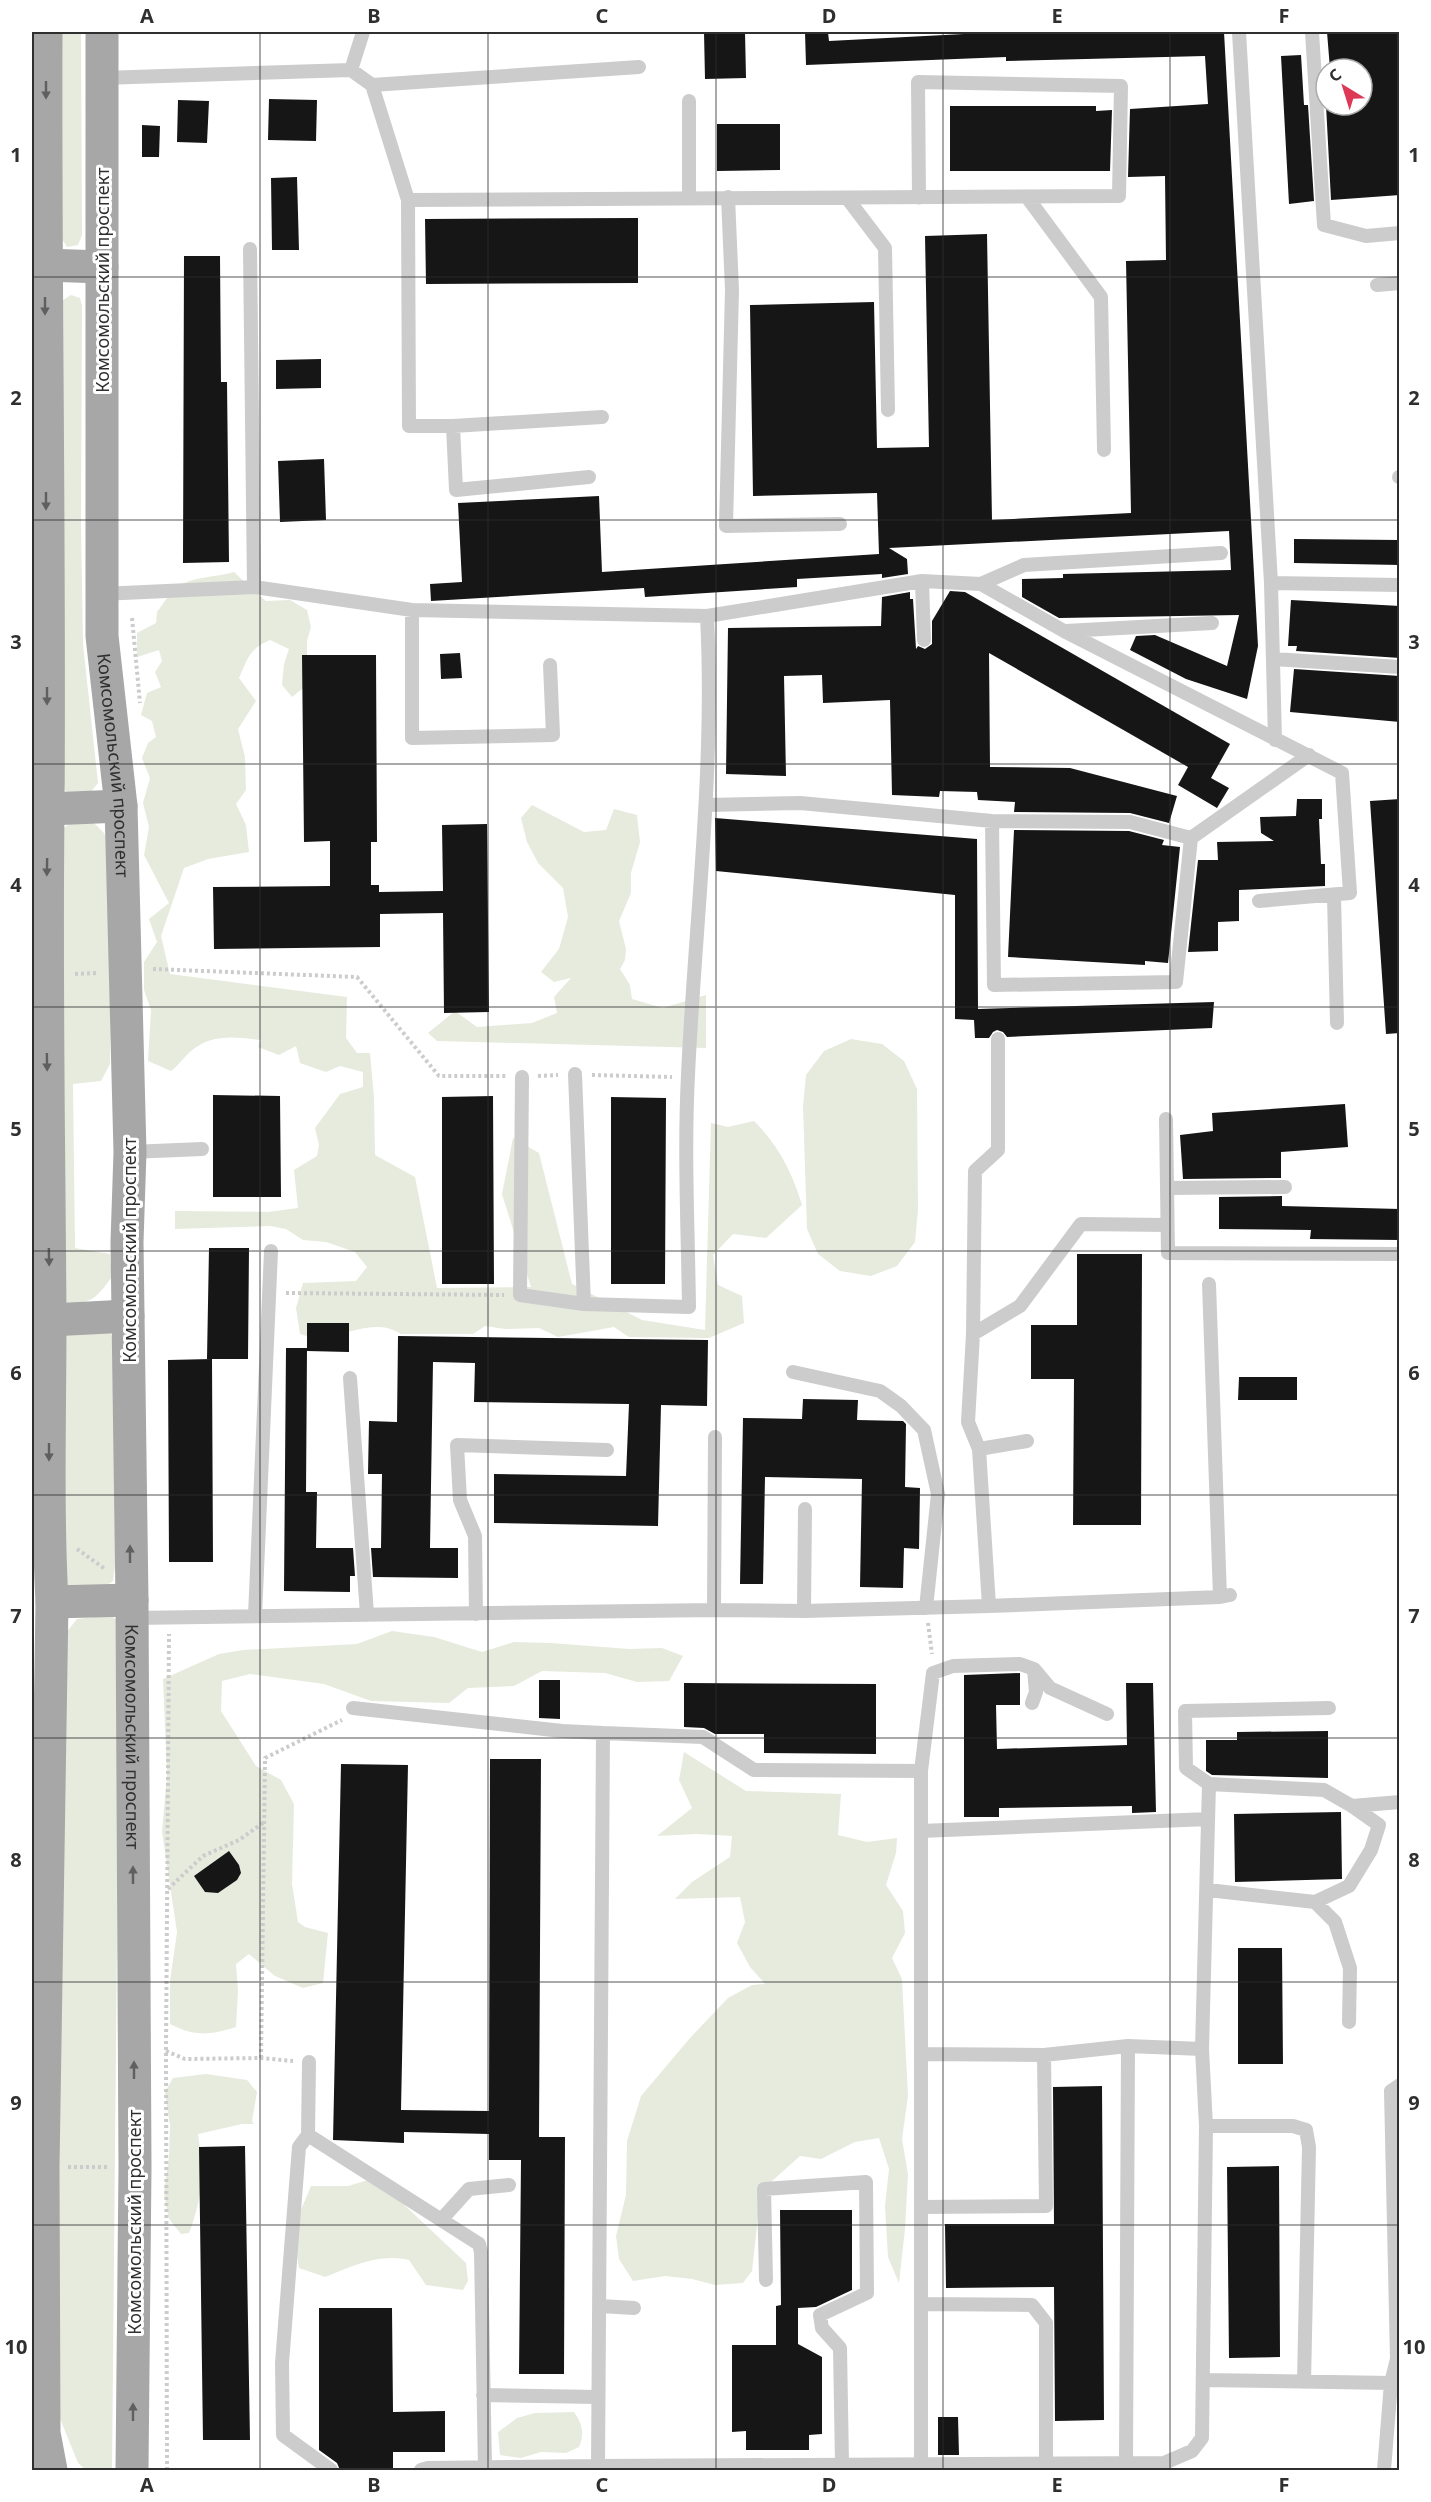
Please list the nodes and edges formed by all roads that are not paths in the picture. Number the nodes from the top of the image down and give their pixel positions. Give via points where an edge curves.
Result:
1 (46, 32) edge
2 (102, 32) edge
3 (363, 32) edge
4 (1239, 32) edge
5 (1312, 32) edge
6 (639, 67) dead end
7 (351, 70) junction
8 (102, 78) junction
9 (372, 85) junction
10 (689, 100) dead end
11 (728, 197) junction
12 (1027, 197) junction
13 (689, 198) junction
14 (847, 198) junction
15 (919, 198) junction
16 (408, 200) junction
17 (1400, 233) edge
18 (250, 249) dead end
19 (38, 265) edge
20 (102, 267) junction
21 (1400, 283) edge
22 (1377, 285) dead end
23 (888, 410) dead end
24 (602, 417) dead end
25 (453, 426) junction
26 (1104, 450) dead end
27 (589, 477) dead end
28 (840, 524) dead end
29 (1221, 553) dead end
30 (922, 581) junction
31 (1271, 583) junction
32 (981, 584) junction
33 (1400, 585) edge
34 (254, 587) junction
35 (101, 594) junction
36 (412, 610) junction
37 (707, 616) junction
38 (1212, 623) dead end
39 (1064, 631) junction
40 (924, 640) dead end
41 (1273, 659) junction
42 (550, 665) dead end
43 (1400, 667) edge
44 (1275, 740) junction
45 (1309, 755) junction
46 (706, 805) junction
47 (121, 806) junction
48 (48, 809) junction
49 (992, 821) junction
50 (1191, 838) junction
51 (1334, 896) junction
52 (1259, 901) dead end
53 (1337, 1023) dead end
54 (998, 1039) dead end
55 (575, 1074) road end
56 (522, 1077) road end
57 (1166, 1119) dead end
58 (202, 1149) dead end
59 (130, 1152) junction
60 (1285, 1187) dead end
61 (1168, 1188) junction
62 (1167, 1225) junction
63 (271, 1251) dead end
64 (1400, 1254) edge
65 (1209, 1284) dead end
66 (584, 1304) junction
67 (128, 1316) junction
68 (41, 1320) edge
69 (972, 1334) junction
70 (793, 1372) dead end
71 (350, 1378) dead end
72 (715, 1437) dead end
73 (1027, 1441) dead end
74 (979, 1449) junction
75 (607, 1450) dead end
76 (805, 1509) dead end
77 (43, 1538) edge
78 (131, 1599) junction
79 (52, 1602) junction
80 (989, 1606) junction
81 (926, 1608) junction
82 (714, 1610) junction
83 (804, 1611) junction
84 (367, 1614) junction
85 (476, 1614) junction
86 (255, 1616) junction
87 (1034, 1669) junction
88 (1032, 1703) dead end
89 (353, 1708) road end
90 (1329, 1708) dead end
91 (1107, 1714) dead end
92 (603, 1733) junction
93 (921, 1771) junction
94 (1209, 1784) junction
95 (1400, 1802) edge
96 (1352, 1806) junction
97 (1208, 1819) junction
98 (921, 1831) junction
99 (1208, 1890) junction
100 (1316, 1902) junction
101 (1349, 2022) dead end
102 (1128, 2046) junction
103 (1202, 2049) junction
104 (922, 2054) junction
105 (1044, 2055) junction
106 (309, 2062) road end
107 (1400, 2085) edge
108 (1206, 2126) junction
109 (308, 2135) junction
110 (509, 2185) dead end
111 (921, 2207) junction
112 (441, 2220) junction
113 (766, 2280) dead end
114 (921, 2304) junction
115 (600, 2307) junction
116 (634, 2308) dead end
117 (1398, 2359) edge
118 (1203, 2380) junction
119 (1304, 2382) junction
120 (1391, 2383) junction
121 (483, 2395) junction
122 (598, 2397) junction
123 (842, 2463) junction
124 (921, 2463) junction
125 (1046, 2463) junction
126 (1126, 2463) junction
127 (485, 2467) junction
128 (597, 2468) edge
129 (51, 2470) edge
130 (132, 2470) edge
131 (331, 2470) edge
132 (421, 2470) edge
133 (1384, 2470) edge

1 -> 19 main road
2 - 8 main road, Комсомольский проспект
3 - 7 lane
4 - 31 lane
5 - 17 lane via 1324,225 1366,236
6 - 9 lane
7 - 8 lane
7 - 9 lane
8 - 20 main road, Комсомольский проспект
9 - 16 lane
10 - 13 lane
11 - 13 lane
11 - 14 lane
11 - 28 lane via 732,290 726,526
12 - 15 lane
12 - 15 lane via 1119,196 1121,86 918,82
12 - 26 lane via 1101,297
13 - 16 lane
14 - 15 lane
14 - 23 lane via 885,248
16 - 25 lane via 409,426
18 - 34 lane
19 - 20 main road
19 -> 48 main road
20 - 35 main road, Комсомольский проспект
21 - 22 lane
24 - 25 lane
25 - 27 lane via 456,490
29 - 32 lane via 1024,565
30 - 32 lane
30 - 37 lane
30 - 40 lane
31 - 33 lane
31 - 41 lane
32 - 39 lane
34 - 35 lane
34 - 36 lane
35 - 47 main road, Комсомольский проспект
36 - 37 lane
36 - 42 lane via 412,738 553,735
37 - 46 lane
38 - 39 lane
39 - 44 lane
41 - 43 lane
41 - 44 lane
44 - 45 lane
45 - 50 lane
45 - 51 lane via 1342,773 1350,893
46 - 49 lane via 800,803
46 - 66 lane via 687,1077 689,1307
47 - 48 main road
47 - 59 main road, Комсомольский проспект
48 -> 68 main road
49 - 50 lane via 1130,822
49 - 50 lane via 994,985 1176,982
51 - 52 lane
51 - 53 lane
54 - 69 lane via 998,1150 975,1171
55 - 66 lane
56 - 66 lane via 520,1295
57 - 61 lane
58 - 59 lane
59 - 67 main road, Комсомольский проспект
60 - 61 lane
61 - 62 lane
62 - 64 lane via 1168,1253
62 - 69 lane via 1081,1224 1020,1306
63 - 86 lane
65 - 80 lane via 1225,1596
67 - 68 main road
78 -> 67 main road, Комсомольский проспект
68 -> 77 main road
69 - 74 lane via 968,1422
70 - 81 lane via 880,1391 924,1430 938,1494
71 - 84 lane
72 - 82 lane
73 - 74 lane
74 - 80 lane
75 - 85 lane via 458,1445 460,1500 475,1536
76 - 83 lane
77 - 79 main road
78 - 79 main road
78 - 86 lane
130 -> 78 main road, Комсомольский проспект via 150,2165
79 - 129 main road via 43,2167 44,2433
80 - 81 lane
81 - 83 lane
82 - 83 lane
82 - 85 lane
84 - 85 lane
84 - 86 lane
87 - 88 lane via 1036,1692
87 - 91 lane via 1050,1688
87 - 93 lane via 1020,1664 953,1666 933,1673
89 - 92 lane
90 - 94 lane via 1185,1711 1186,1768
92 - 93 lane via 703,1737 754,1770
92 - 115 lane
93 - 98 lane
94 - 96 lane via 1324,1790
94 - 97 lane
95 - 96 lane
96 - 100 lane via 1379,1826 1371,1850 1348,1886
97 - 98 lane
97 - 99 lane
98 - 104 lane
99 - 100 lane
99 - 103 lane
100 - 101 lane via 1335,1922 1350,1968
102 - 103 lane
102 - 105 lane
102 - 126 lane
103 - 108 lane
104 - 105 lane
104 - 111 lane
105 - 111 lane via 1046,2206
106 - 109 lane
107 - 117 lane via 1391,2091
108 - 118 lane
108 - 119 lane via 1293,2126 1306,2130 1309,2147
109 - 112 lane
109 - 131 lane via 299,2147 282,2363 283,2435
110 - 112 lane via 469,2189
111 - 114 lane
112 - 121 lane via 479,2244 482,2252
113 - 123 lane via 764,2189 866,2182 867,2293 820,2315 822,2328 840,2348
114 - 124 lane
114 - 125 lane via 1032,2305 1046,2323
115 - 116 lane
115 - 122 lane
117 - 120 lane
118 - 119 lane
118 - 126 lane via 1203,2438 1192,2451 1164,2463
119 - 120 lane
120 - 133 lane
121 - 122 lane
121 - 127 lane
122 - 128 lane
123 - 124 lane
123 - 128 lane
124 - 125 lane
125 - 126 lane
127 - 128 lane
127 - 132 lane

